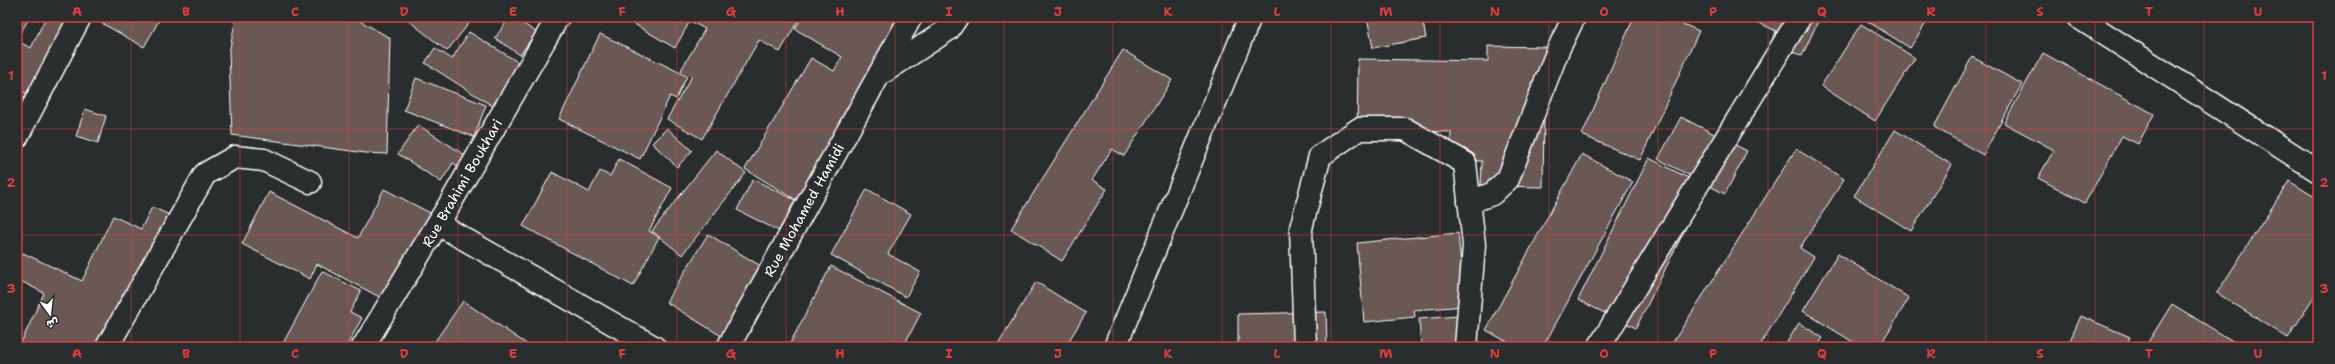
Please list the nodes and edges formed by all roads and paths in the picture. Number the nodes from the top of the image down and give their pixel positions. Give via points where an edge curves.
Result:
1 (80, 17) edge
2 (558, 17) edge
3 (912, 17) edge
4 (958, 17) edge
5 (1250, 17) edge
6 (1574, 17) edge
7 (1800, 17) edge
8 (2078, 17) edge
9 (881, 74) junction
10 (17, 138) edge
11 (2318, 171) edge
12 (310, 182) dead end
13 (1469, 202) junction
14 (438, 224) junction
15 (107, 347) edge
16 (364, 347) edge
17 (654, 347) edge
18 (728, 347) edge
19 (1114, 347) edge
20 (1305, 347) edge
21 (1466, 347) edge
22 (1599, 347) edge

1 - 10 street
2 - 14 street, Rue Brahimi Boukhari
3 - 9 street, Rue Mohamed Hamidi
4 - 9 street via 949,29
5 - 19 street
6 - 13 street via 1558,50 1508,179 1492,194
7 - 22 street
8 - 11 street
9 - 18 street, Rue Mohamed Hamidi
12 - 15 street via 264,160 235,157 205,174
13 - 20 street via 1465,163 1405,129 1359,129 1320,156 1301,228
13 - 21 street via 1474,245
14 - 16 street, Rue Brahimi Boukhari
14 - 17 street

